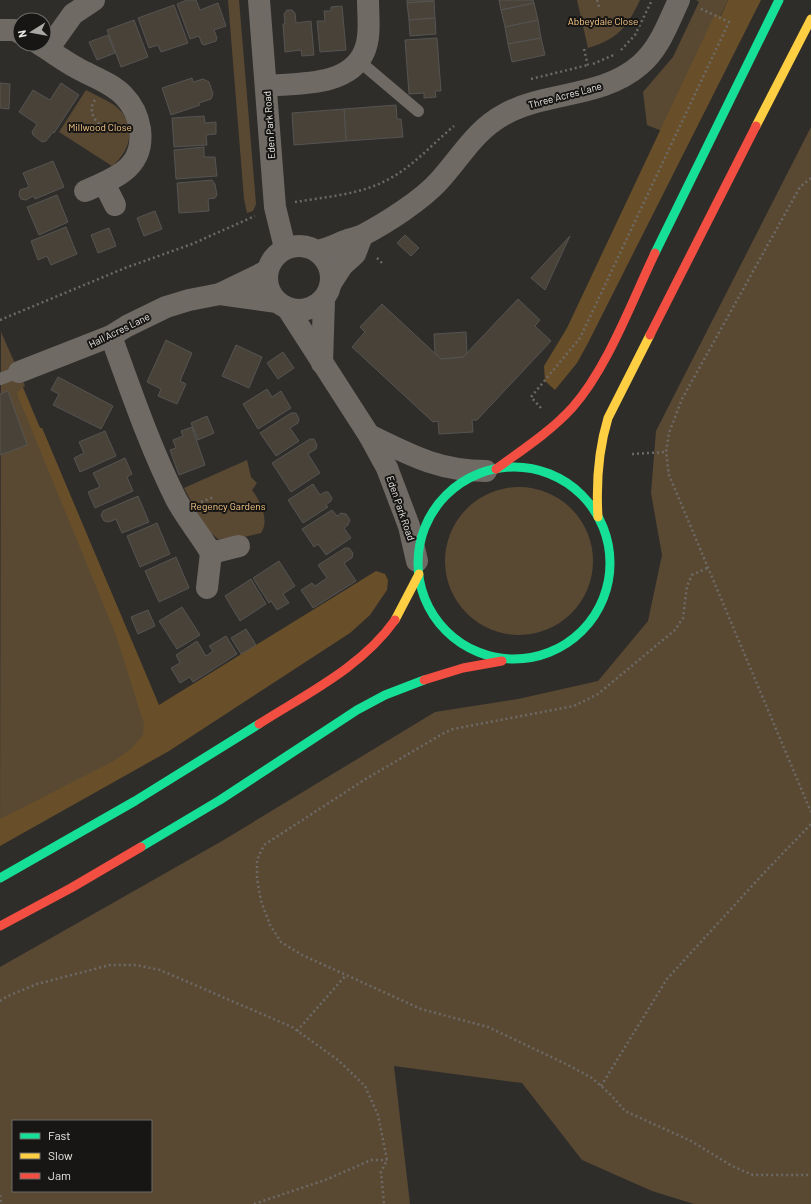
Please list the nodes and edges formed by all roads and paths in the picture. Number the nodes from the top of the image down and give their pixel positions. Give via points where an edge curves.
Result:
1 (94, 0) edge
2 (259, 0) edge
3 (368, 0) edge
4 (597, 0) edge
5 (779, 0) edge
6 (687, 3) edge
7 (599, 7) dead end
8 (811, 19) edge
9 (0, 30) edge
10 (12, 30) edge
11 (52, 37) edge
12 (584, 49) dead end
13 (51, 52) edge
14 (359, 61) junction
15 (590, 73) dead end
16 (266, 86) junction
17 (113, 87) junction
18 (418, 111) dead end
19 (109, 129) dead end
20 (811, 178) edge
21 (115, 205) dead end
22 (260, 212) dead end
23 (362, 236) junction
24 (285, 248) junction
25 (317, 251) junction
26 (267, 271) junction
27 (327, 291) junction
28 (220, 294) junction
29 (282, 305) junction
30 (0, 320) edge
31 (111, 336) junction
32 (322, 363) junction
33 (9, 376) edge
34 (541, 408) dead end
35 (369, 435) junction
36 (666, 452) junction
37 (632, 454) dead end
38 (491, 470) junction
39 (598, 517) junction
40 (239, 546) dead end
41 (211, 553) junction
42 (418, 567) junction
43 (707, 568) junction
44 (207, 588) dead end
45 (511, 660) junction
46 (811, 812) edge
47 (811, 824) edge
48 (0, 878) edge
49 (0, 926) edge
50 (346, 976) junction
51 (0, 1001) edge
52 (297, 1031) junction
53 (601, 1086) junction
54 (386, 1160) junction
55 (811, 1175) edge
56 (0, 1195) edge
57 (1, 1204) edge
58 (254, 1204) edge
59 (384, 1204) edge

1 - 11 street via 73,14
2 - 16 street, Eden Park Road
3 - 14 street via 367,41
4 - 7 path
5 - 38 highway via 602,365 572,408 542,435
6 - 23 street, Three Acres Lane via 641,64 629,73 605,85 534,102 505,114 472,139 440,181 426,194
6 - 34 path via 729,22 580,338 531,397
8 - 39 highway via 608,418 598,456
9 - 10 street
12 - 15 path
13 - 17 street
14 - 16 street via 351,70 340,76
14 - 18 lane
16 - 24 street, Eden Park Road via 275,207
17 - 19 path via 103,102 96,99 93,101 92,108 97,124
17 - 21 street via 125,96 134,109 141,137 135,161 126,170 95,187
20 - 36 path via 800,187 682,399 669,433
22 - 30 path via 192,244 125,268
23 - 25 street, Three Acres Lane
23 - 27 street via 355,254 342,266
24 - 25 street via 295,245
24 - 26 street via 277,254
25 - 27 street via 329,265
26 - 28 street, Hall Acres Lane
26 - 29 street via 268,288
27 - 29 street via 316,306 307,310 298,311
27 - 32 street
28 - 29 street, Hall Acres Lane
28 - 31 street, Hall Acres Lane via 166,307
29 - 32 street, Eden Park Road
31 - 33 street, Hall Acres Lane
31 - 41 street via 144,426 170,486
32 - 35 street, Eden Park Road
35 - 38 street via 412,456 443,467 467,471
35 - 42 street, Eden Park Road via 398,494 409,526
36 - 37 path
36 - 43 path via 669,475
38 - 39 highway via 530,468 549,474 576,490 587,500
38 - 42 highway via 461,483 438,505 428,519 422,535
39 - 45 highway via 606,535 610,571 597,612 586,628 548,654
40 - 41 street
41 - 44 street
42 - 45 highway via 426,603 452,637 470,649 488,656
42 - 48 highway via 402,610 388,630 352,662 313,690 199,762
43 - 46 path
43 - 50 path via 692,575 687,586 683,618 675,630 598,694 574,706 453,729 444,733 364,780 264,845 257,860 258,886 270,925 281,942
45 - 49 highway via 442,674 385,695 357,710 220,800 71,888
47 - 53 path via 667,979
50 - 52 path
50 - 53 path via 421,1009 488,1027 566,1064
51 - 52 path via 37,984 110,965 136,965 160,970
52 - 54 path via 338,1060 365,1086 378,1115
53 - 55 path via 626,1112 691,1141 732,1166 753,1174
54 - 58 path via 371,1160 328,1179
54 - 59 path via 381,1172
56 - 57 path

